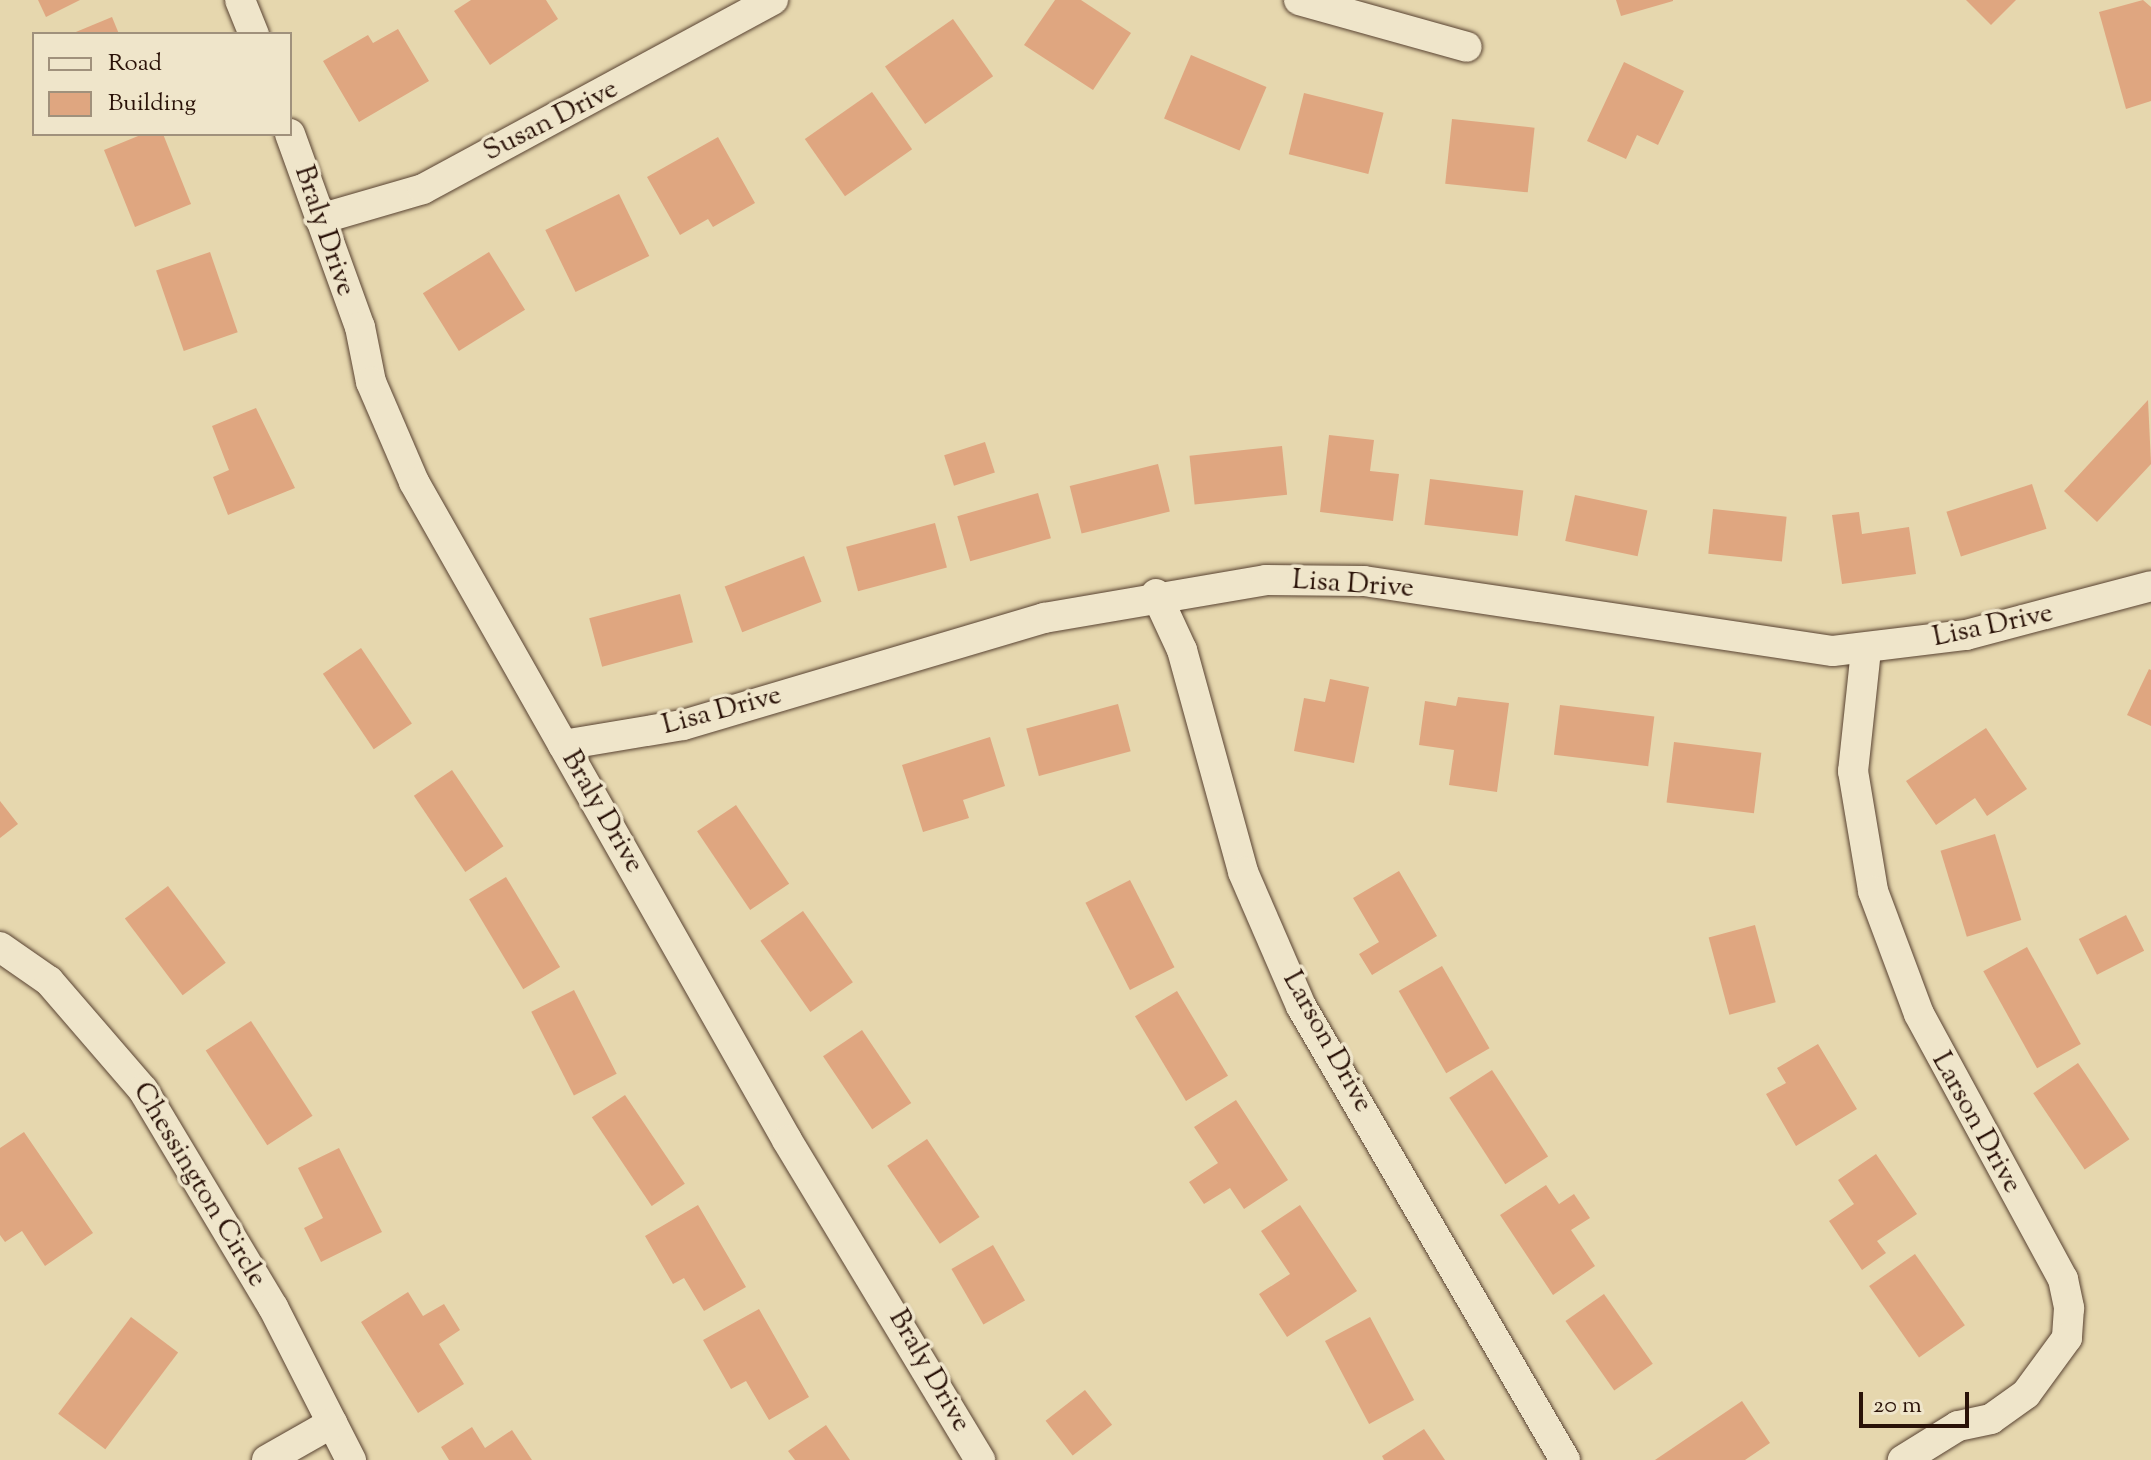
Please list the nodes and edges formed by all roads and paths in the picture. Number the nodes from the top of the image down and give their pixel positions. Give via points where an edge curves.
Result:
1 (240, 0) edge
2 (773, 0) edge
3 (1299, 0) edge
4 (253, 32) edge
5 (1467, 47) dead end
6 (291, 136) edge
7 (320, 219) junction
8 (2151, 586) edge
9 (1156, 594) junction
10 (1866, 650) junction
11 (563, 745) junction
12 (0, 947) edge
13 (332, 1423) junction
14 (267, 1460) edge
15 (351, 1460) edge
16 (980, 1460) edge
17 (1565, 1460) edge
18 (1903, 1460) edge

1 - 4 street
2 - 7 street, Susan Drive via 423,189
3 - 5 street
6 - 7 street, Braly Drive
7 - 11 street, Braly Drive via 360,327 371,382 414,482
8 - 10 street, Lisa Drive via 1966,635
9 - 10 street, Lisa Drive via 1266,580 1364,581 1662,628
9 - 11 street, Lisa Drive via 1044,618 683,725
9 - 17 street, Larson Drive via 1182,650 1243,872 1301,1006
10 - 18 street, Larson Drive via 1853,771 1873,891 1925,1027 2063,1279 2069,1308 2067,1338 2026,1394 1991,1419 1958,1426
11 - 16 street, Braly Drive
12 - 13 street, Chessington Circle via 49,981 143,1090
13 - 14 street
13 - 15 street, Chessington Circle

